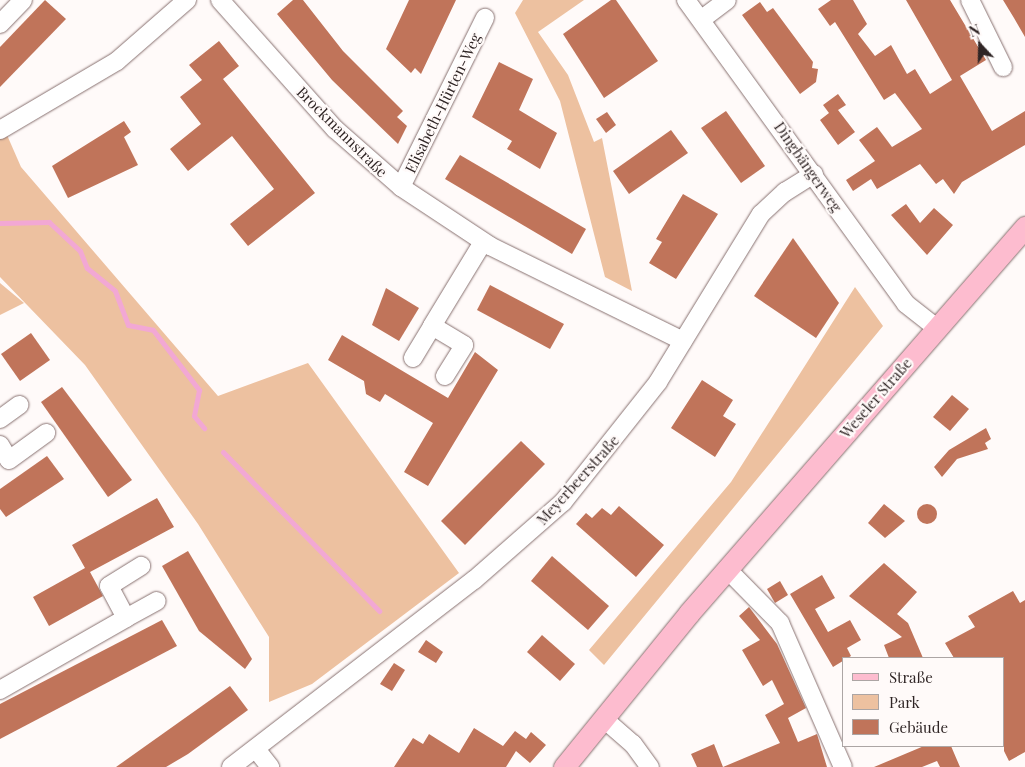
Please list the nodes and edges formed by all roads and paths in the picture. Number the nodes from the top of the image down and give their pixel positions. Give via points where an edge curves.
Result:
1 (23, 0) edge
2 (187, 0) edge
3 (220, 0) edge
4 (686, 0) edge
5 (727, 0) edge
6 (970, 0) edge
7 (486, 18) dead end
8 (702, 19) junction
9 (0, 24) edge
10 (1003, 67) dead end
11 (0, 130) edge
12 (814, 174) junction
13 (401, 187) junction
14 (1025, 227) edge
15 (484, 242) junction
16 (432, 326) junction
17 (937, 328) junction
18 (683, 341) junction
19 (413, 358) dead end
20 (445, 376) dead end
21 (20, 405) dead end
22 (0, 419) edge
23 (46, 433) dead end
24 (3, 457) edge
25 (141, 566) dead end
26 (727, 568) junction
27 (157, 601) dead end
28 (126, 618) junction
29 (0, 690) edge
30 (604, 719) junction
31 (256, 750) junction
32 (231, 767) edge
33 (270, 767) edge
34 (564, 767) edge
35 (650, 767) edge
36 (843, 767) edge

1 - 9 street
2 - 11 street via 117,61
3 - 13 street, Brockmannstraße via 335,129
4 - 8 street, Dingbängerweg
5 - 8 street
6 - 10 street
7 - 13 street, Elisabeth-Hürten-Weg
8 - 12 street, Dingbängerweg
12 - 17 street, Dingbängerweg via 906,304
12 - 18 street, Meyerbeerstraße via 761,214
13 - 15 street, Brockmannstraße
14 - 17 main road, Weseler Straße
15 - 16 street
15 - 18 street, Brockmannstraße
16 - 19 street
16 - 20 street via 464,345
17 - 26 main road, Weseler Straße
18 - 31 street, Meyerbeerstraße via 629,423 532,531
21 - 22 street
23 - 24 street
25 - 28 street via 109,586
26 - 30 main road, Weseler Straße
26 - 36 street via 780,623
27 - 28 street
28 - 29 street
30 - 34 main road, Weseler Straße
30 - 35 street via 633,744
31 - 32 street, Meyerbeerstraße
31 - 33 street

